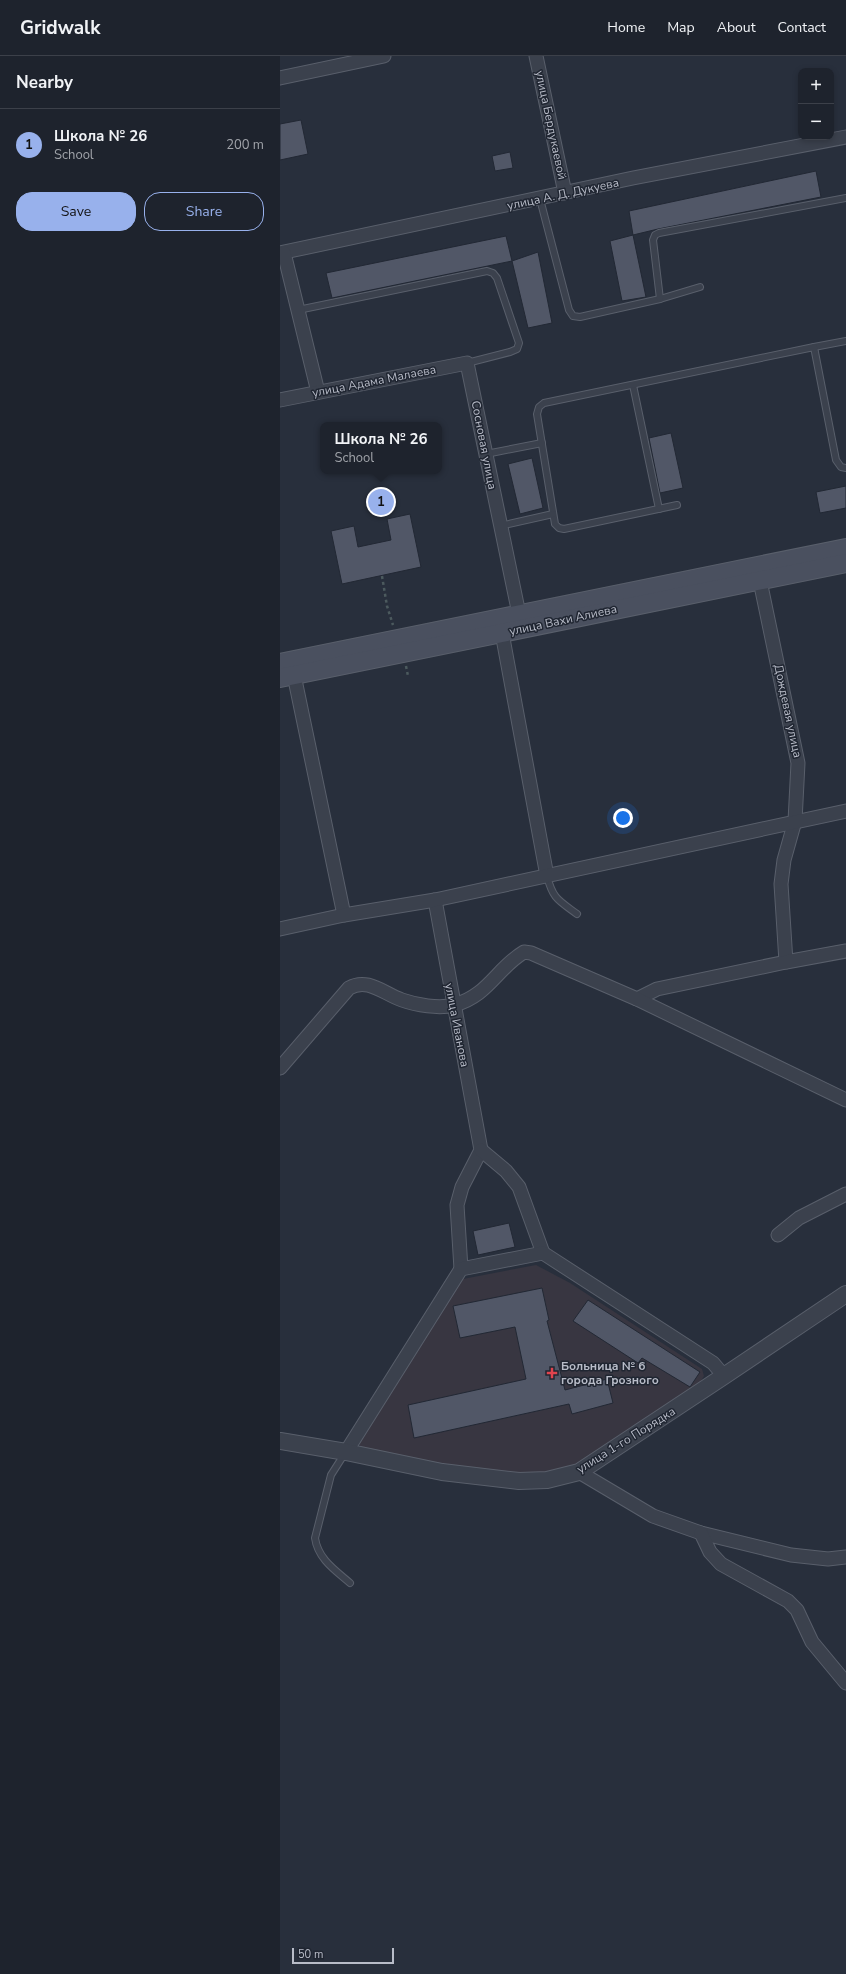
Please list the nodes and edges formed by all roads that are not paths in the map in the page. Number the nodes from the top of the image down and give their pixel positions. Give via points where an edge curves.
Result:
1 (384, 56) edge
2 (536, 56) edge
3 (280, 78) edge
4 (846, 137) edge
5 (565, 193) junction
6 (846, 198) edge
7 (540, 199) junction
8 (282, 253) edge
9 (700, 287) dead end
10 (660, 299) junction
11 (298, 310) junction
12 (846, 341) edge
13 (814, 347) junction
14 (468, 363) junction
15 (633, 385) junction
16 (318, 392) junction
17 (280, 400) edge
18 (542, 443) junction
19 (486, 454) junction
20 (846, 468) edge
21 (677, 505) dead end
22 (660, 509) junction
23 (554, 514) junction
24 (500, 526) junction
25 (846, 548) edge
26 (846, 563) edge
27 (760, 580) junction
28 (519, 614) junction
29 (502, 633) junction
30 (280, 663) edge
31 (287, 677) edge
32 (846, 810) edge
33 (795, 821) junction
34 (547, 876) junction
35 (435, 900) junction
36 (577, 914) dead end
37 (344, 915) junction
38 (280, 929) edge
39 (846, 951) edge
40 (786, 962) junction
41 (637, 999) junction
42 (453, 1005) junction
43 (280, 1068) edge
44 (846, 1100) edge
45 (482, 1150) junction
46 (846, 1194) edge
47 (778, 1235) dead end
48 (543, 1253) junction
49 (461, 1269) junction
50 (846, 1294) edge
51 (724, 1376) junction
52 (280, 1441) edge
53 (346, 1452) junction
54 (579, 1472) junction
55 (701, 1533) junction
56 (846, 1557) edge
57 (350, 1583) dead end
58 (846, 1683) edge

1 - 3 street
2 - 5 street, улица Бердукаевой
4 - 5 street, улица А. Д. Дукуева
5 - 7 street, улица А. Д. Дукуева
6 - 10 lane via 655,235 653,240
7 - 8 street, улица А. Д. Дукуева
7 - 10 lane via 569,310 573,316 580,318
8 - 11 street
9 - 10 lane
11 - 14 lane via 487,272 493,273 497,278 519,343 516,349 510,352
11 - 16 street
12 - 13 lane
13 - 15 lane
13 - 20 lane via 836,460
14 - 16 street, улица Адама Малаева
14 - 19 street, Сосновая улица
15 - 18 lane via 544,403 539,407 537,414
15 - 22 lane
16 - 17 street, улица Адама Малаева
18 - 19 lane
18 - 23 lane
19 - 24 street, Сосновая улица
21 - 22 lane
22 - 23 lane via 564,529 555,524
23 - 24 lane
24 - 28 street, Сосновая улица
25 - 28 main road, улица Вахи Алиева
26 - 27 main road, улица Вахи Алиева
27 - 29 main road, улица Вахи Алиева
27 - 33 street, Дождевая улица via 798,763
28 - 30 main road, улица Вахи Алиева
29 - 31 main road, улица Вахи Алиева
29 - 34 street
31 - 37 street
32 - 33 street
33 - 34 street
33 - 40 street, Дождевая улица via 784,860 781,884
34 - 35 street
34 - 36 lane via 551,893
35 - 37 street
35 - 42 street, улица Иванова
37 - 38 street
39 - 40 street
40 - 41 street via 657,989
41 - 42 street via 524,952 508,963 477,995
41 - 44 street
42 - 43 street via 430,1006 403,1001 366,984 356,984 348,988
42 - 45 street, улица Иванова
45 - 48 street via 506,1171 519,1187
45 - 49 street via 462,1187 457,1205
46 - 47 street via 799,1218
48 - 49 street
48 - 51 street via 713,1363
49 - 53 street
50 - 51 street, улица 1-го Порядка
51 - 54 street, улица 1-го Порядка
52 - 53 street, улица 1-го Порядка
53 - 54 street, улица 1-го Порядка via 442,1472 519,1481 547,1480
53 - 57 lane via 331,1475 315,1538 316,1548 321,1557
54 - 55 street via 653,1516
55 - 56 street via 791,1555
55 - 58 street via 710,1552 721,1564 788,1601 797,1610 812,1642

